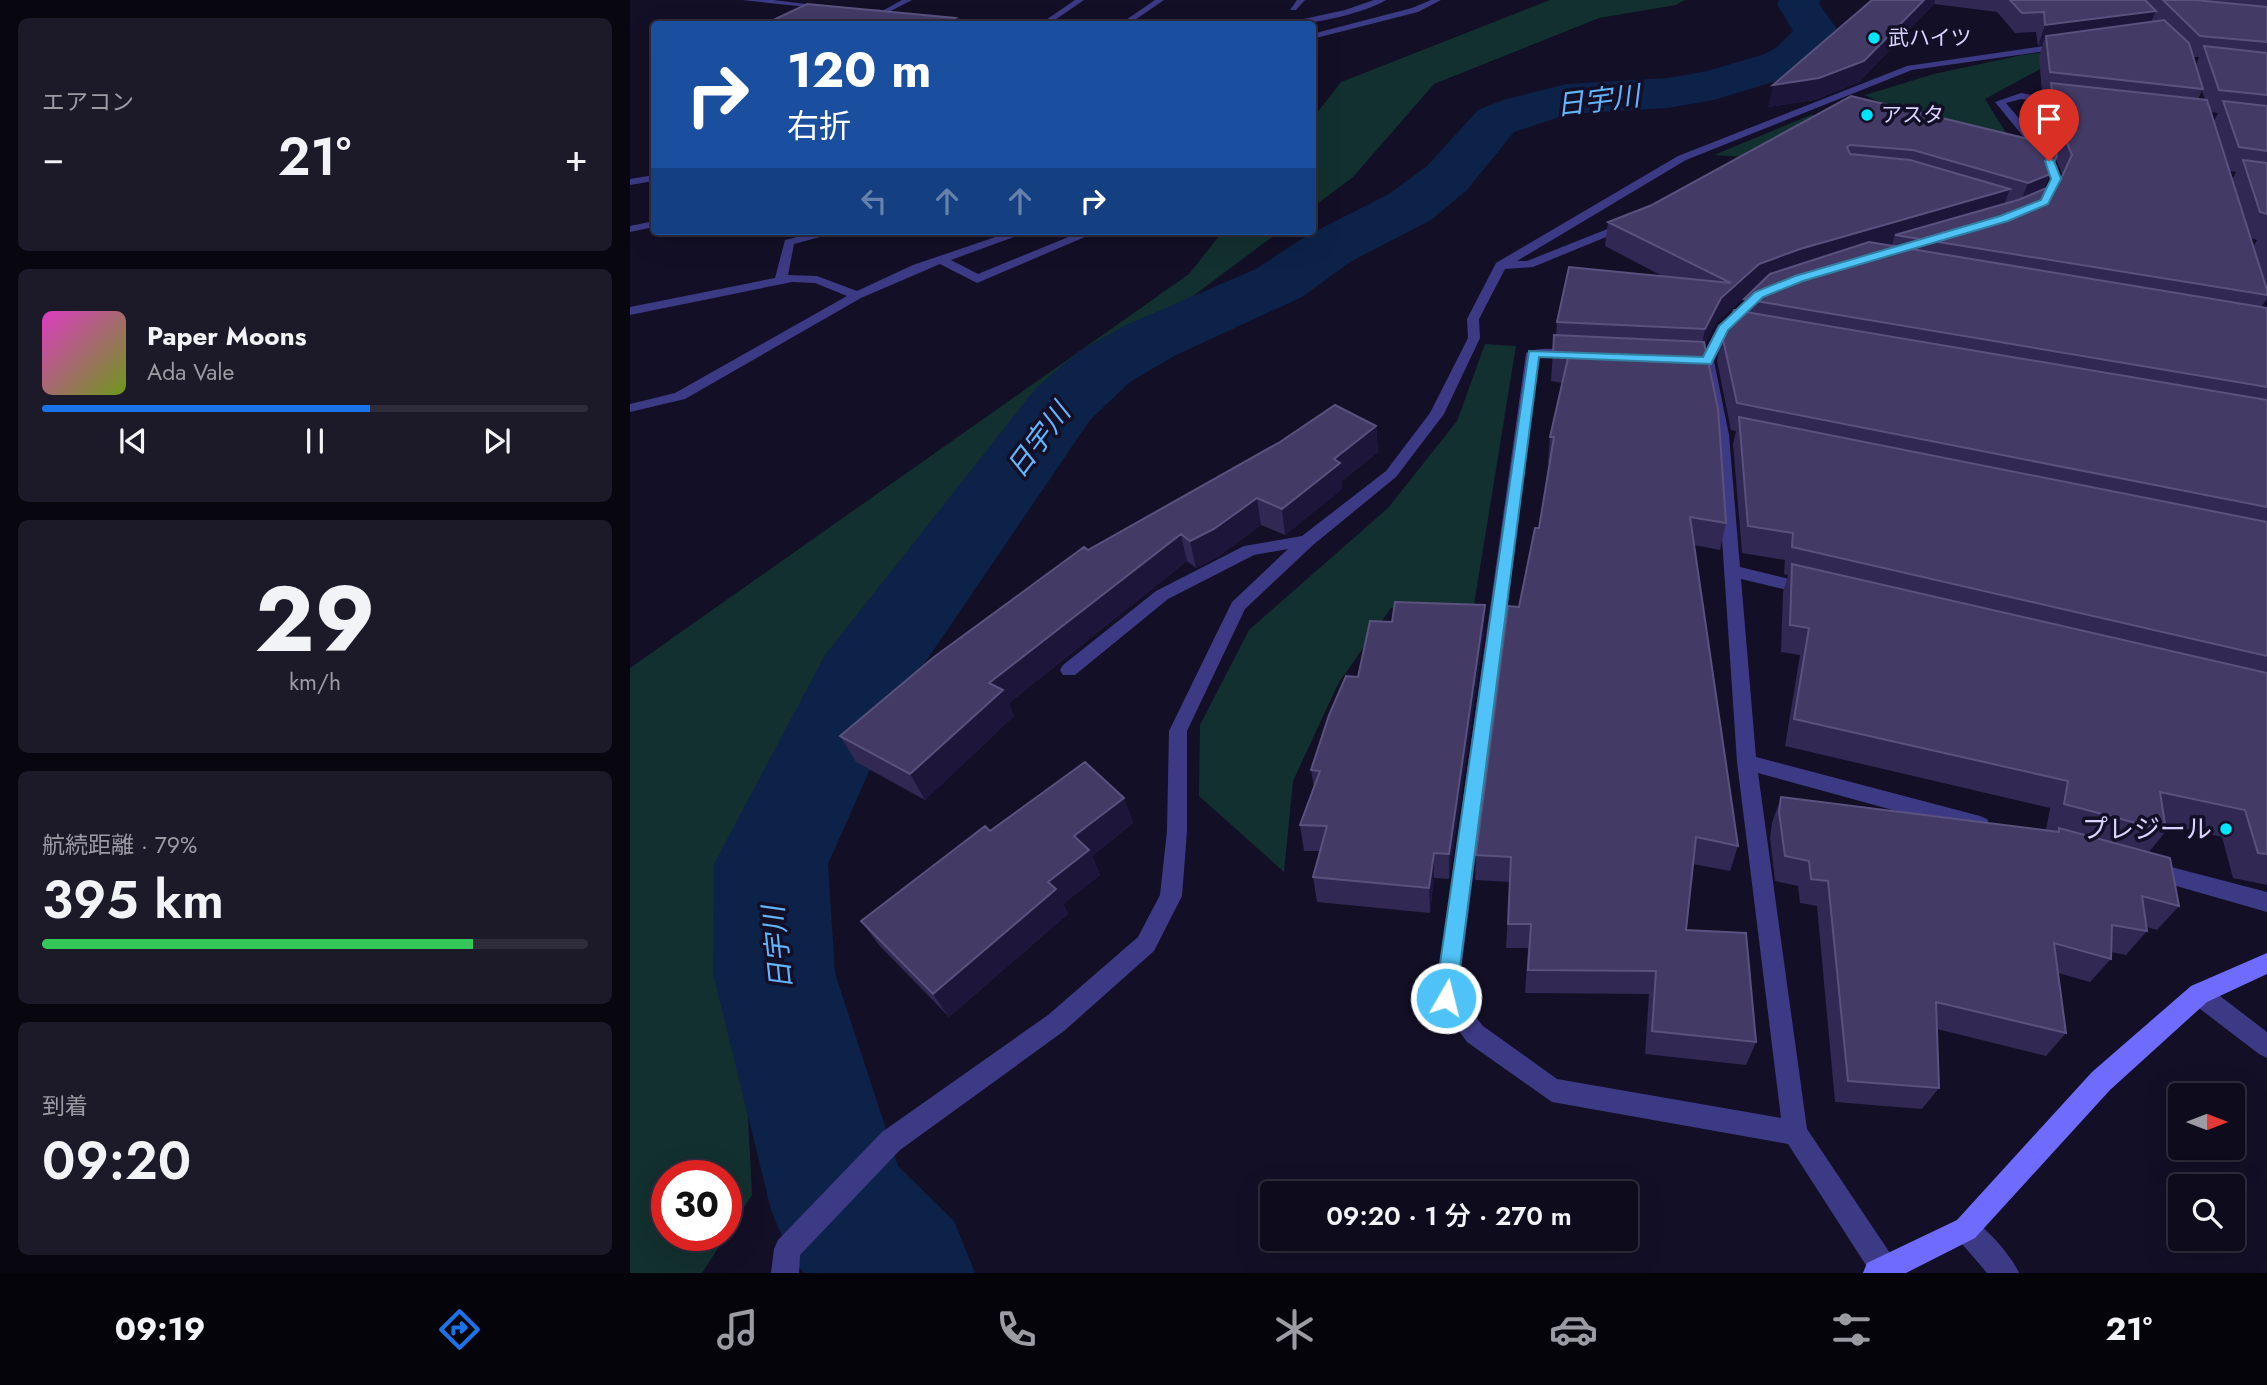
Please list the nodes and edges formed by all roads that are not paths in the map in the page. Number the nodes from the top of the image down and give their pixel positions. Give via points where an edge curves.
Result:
1 (746, 0) edge
2 (908, 0) edge
3 (1080, 0) edge
4 (1160, 0) edge
5 (1301, 0) edge
6 (1382, 0) edge
7 (1437, 0) edge
8 (830, 7) edge
9 (1293, 8) dead end
10 (857, 10) edge
11 (885, 12) junction
12 (898, 14) edge
13 (924, 17) edge
14 (961, 21) edge
15 (1048, 21) edge
16 (1129, 21) edge
17 (1300, 21) edge
18 (1316, 36) edge
19 (2084, 44) edge
20 (2081, 103) edge
21 (651, 178) edge
22 (630, 182) edge
23 (2032, 207) edge
24 (1641, 219) edge
25 (651, 225) edge
26 (630, 229) edge
27 (819, 235) edge
28 (1013, 235) edge
29 (1083, 235) edge
30 (941, 260) junction
31 (1500, 265) junction
32 (781, 279) junction
33 (857, 295) junction
34 (1750, 303) edge
35 (630, 311) edge
36 (1587, 356) edge
37 (630, 408) edge
38 (1307, 541) junction
39 (1733, 571) junction
40 (1826, 593) edge
41 (1069, 670) dead end
42 (1747, 762) junction
43 (2000, 831) edge
44 (2134, 866) edge
45 (2267, 902) edge
46 (2267, 962) edge
47 (2199, 994) junction
48 (2267, 1046) edge
49 (1795, 1133) junction
50 (1966, 1229) junction
51 (786, 1261) edge
52 (1881, 1271) edge
53 (2005, 1273) edge

1 - 8 street
2 - 11 street
3 - 15 street
4 - 16 street
5 - 9 street
6 - 17 street
7 - 18 street
10 - 11 street
11 - 12 street
13 - 14 street
19 - 31 street via 1910,68 1682,158
20 - 23 street via 2021,96 2000,102 2049,161 2056,179 2045,202
21 - 22 street
24 - 31 street via 1529,264
25 - 26 street
27 - 32 street via 789,242
28 - 30 street
29 - 30 street via 977,279
30 - 33 street
31 - 38 street via 1473,319 1474,338 1437,414 1391,474
32 - 33 street via 817,280
32 - 35 street
33 - 37 street via 680,396
34 - 39 street via 1700,361 1728,437
36 - 49 street via 1533,353 1446,998 1475,1034 1552,1090
38 - 41 street via 1250,550 1161,595
38 - 51 street via 1238,606 1178,731 1171,896 1146,944 1056,1023 891,1141
39 - 40 street
39 - 42 street
42 - 43 street
42 - 49 street
44 - 45 street
46 - 47 street
47 - 48 street
47 - 50 street via 2101,1082
49 - 52 street
50 - 52 street
50 - 53 street

